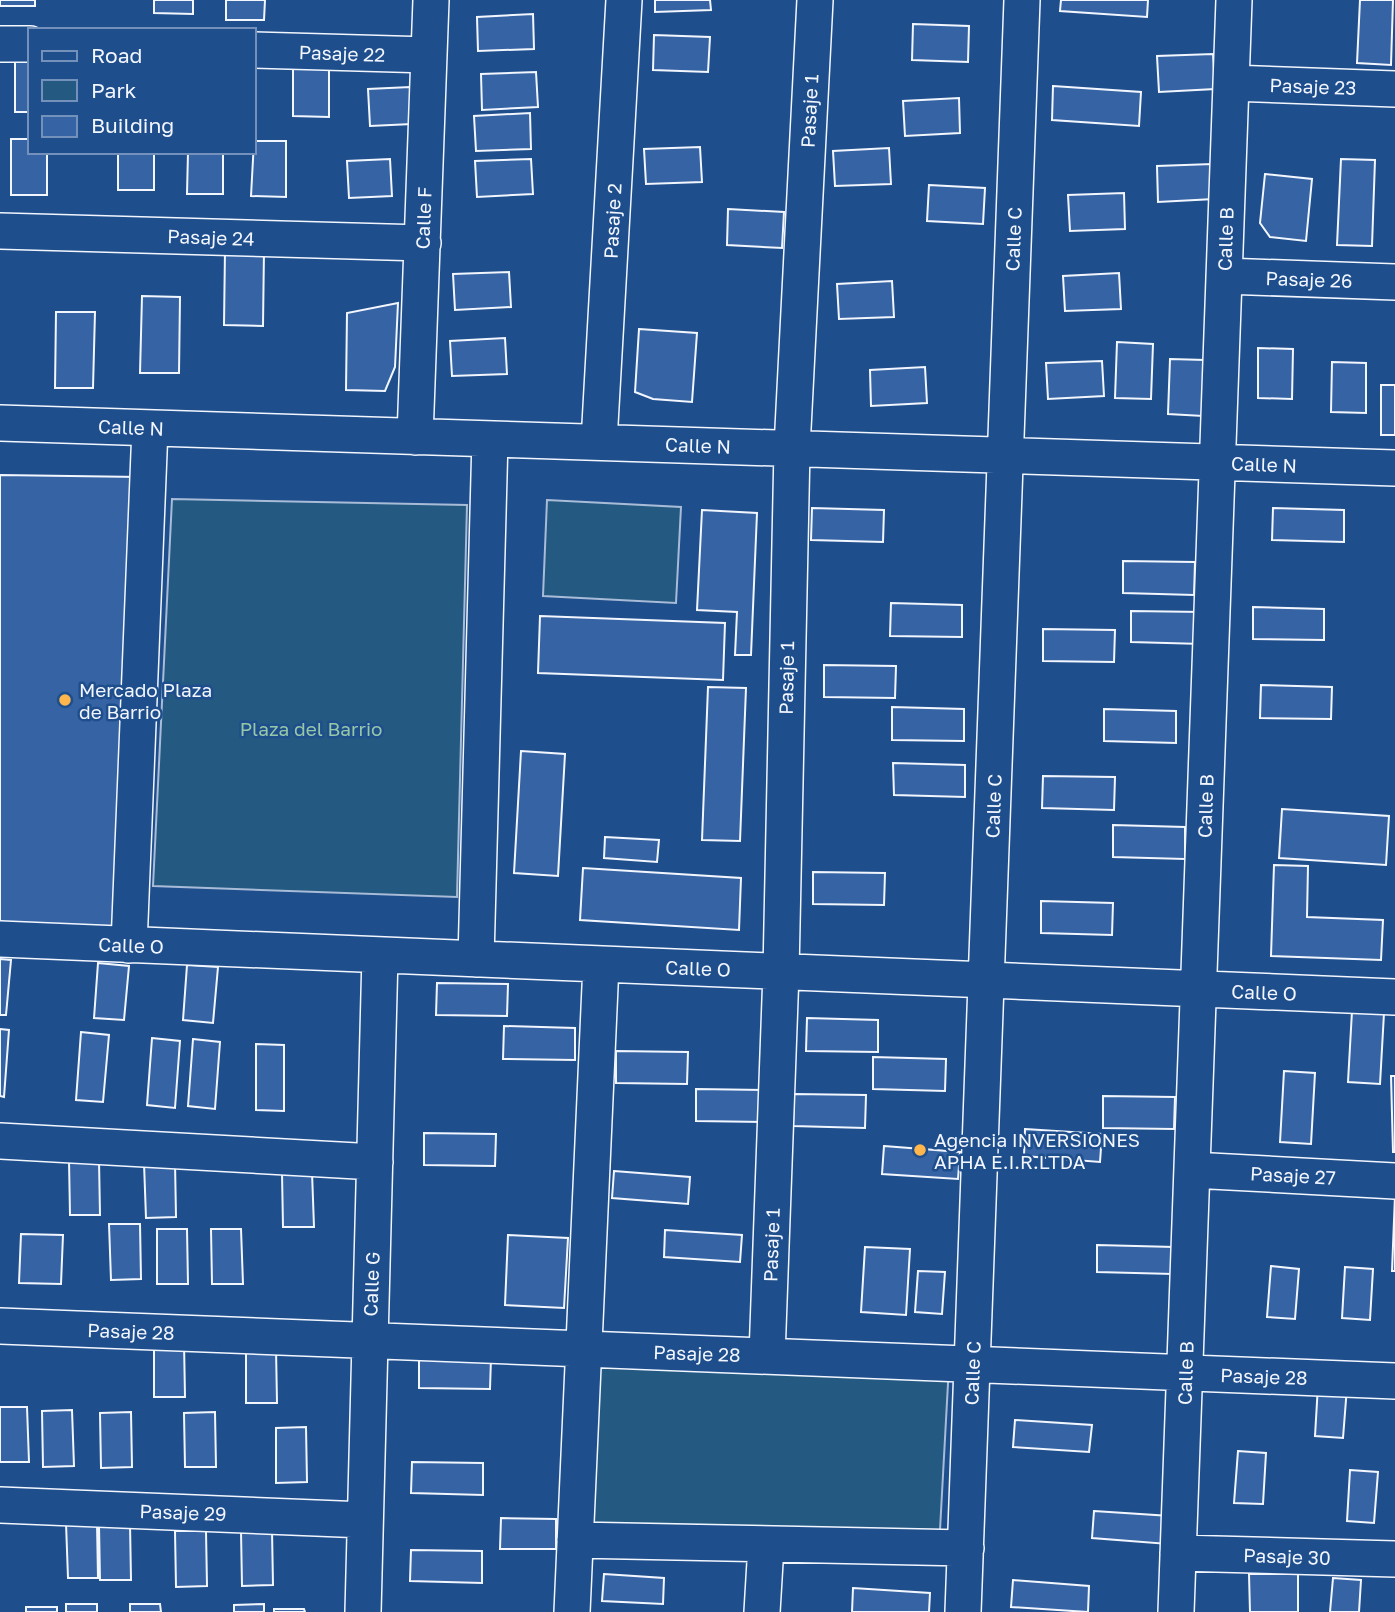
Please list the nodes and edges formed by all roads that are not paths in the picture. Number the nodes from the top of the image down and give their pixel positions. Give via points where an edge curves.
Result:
1 (432, 0) edge
2 (624, 0) edge
3 (815, 0) edge
4 (1022, 0) edge
5 (1234, 0) edge
6 (0, 44) edge
7 (28, 44) edge
8 (256, 50) edge
9 (429, 55) junction
10 (1231, 83) junction
11 (1395, 89) edge
12 (0, 231) edge
13 (423, 243) junction
14 (1224, 276) junction
15 (1395, 282) edge
16 (0, 423) edge
17 (150, 428) junction
18 (415, 437) junction
19 (490, 439) junction
20 (599, 442) junction
21 (792, 448) junction
22 (1006, 455) junction
23 (1217, 462) junction
24 (1395, 468) edge
25 (0, 939) edge
26 (129, 945) junction
27 (380, 955) junction
28 (476, 959) junction
29 (601, 964) junction
30 (781, 972) junction
31 (986, 981) junction
32 (1199, 989) junction
33 (1395, 998) edge
34 (0, 1141) edge
35 (375, 1162) junction
36 (1192, 1170) junction
37 (1395, 1181) edge
38 (0, 1326) edge
39 (370, 1340) junction
40 (583, 1349) junction
41 (767, 1356) junction
42 (972, 1365) junction
43 (1185, 1373) junction
44 (1395, 1381) edge
45 (0, 1505) edge
46 (365, 1520) junction
47 (575, 1540) junction
48 (766, 1545) junction
49 (966, 1548) junction
50 (1178, 1553) junction
51 (1395, 1559) edge
52 (363, 1612) edge
53 (572, 1612) edge
54 (762, 1612) edge
55 (963, 1612) edge
56 (1176, 1612) edge

1 - 9 street, Calle F
2 - 20 street, Pasaje 2
3 - 21 street, Pasaje 1
4 - 22 street, Calle C
5 - 10 street, Calle B
6 - 7 street
8 - 9 street, Pasaje 22
9 - 13 street, Calle F
10 - 11 street, Pasaje 23
10 - 14 street, Calle B
12 - 13 street, Pasaje 24
13 - 18 street, Calle F
14 - 15 street, Pasaje 26
14 - 23 street, Calle B
16 - 17 street, Calle N
17 - 18 street, Calle N
17 - 26 street
18 - 19 street, Calle N
19 - 20 street, Calle N
19 - 28 street
20 - 21 street, Calle N
21 - 22 street, Calle N
21 - 30 street, Pasaje 1
22 - 23 street, Calle N
22 - 31 street, Calle C
23 - 24 street, Calle N
23 - 32 street, Calle B
25 - 26 street, Calle O
26 - 27 street, Calle O
27 - 28 street, Calle O
27 - 35 street, Calle G
28 - 29 street, Calle O
29 - 30 street, Calle O
29 - 40 street
30 - 31 street, Calle O
30 - 41 street, Pasaje 1
31 - 32 street, Calle O
31 - 42 street, Calle C
32 - 33 street, Calle O
32 - 36 street, Calle B
34 - 35 street
35 - 39 street, Calle G
36 - 37 street, Pasaje 27
36 - 43 street, Calle B
38 - 39 street, Pasaje 28
39 - 40 street, Pasaje 28
39 - 46 street, Calle G
40 - 41 street, Pasaje 28
40 - 47 street
41 - 42 street, Pasaje 28
42 - 43 street, Pasaje 28
42 - 49 street, Calle C
43 - 44 street, Pasaje 28
43 - 50 street, Calle B
45 - 46 street, Pasaje 29
46 - 52 street, Calle G
47 - 48 street
47 - 53 street
48 - 49 street
48 - 54 street
49 - 55 street, Calle C
50 - 51 street, Pasaje 30
50 - 56 street, Calle B

